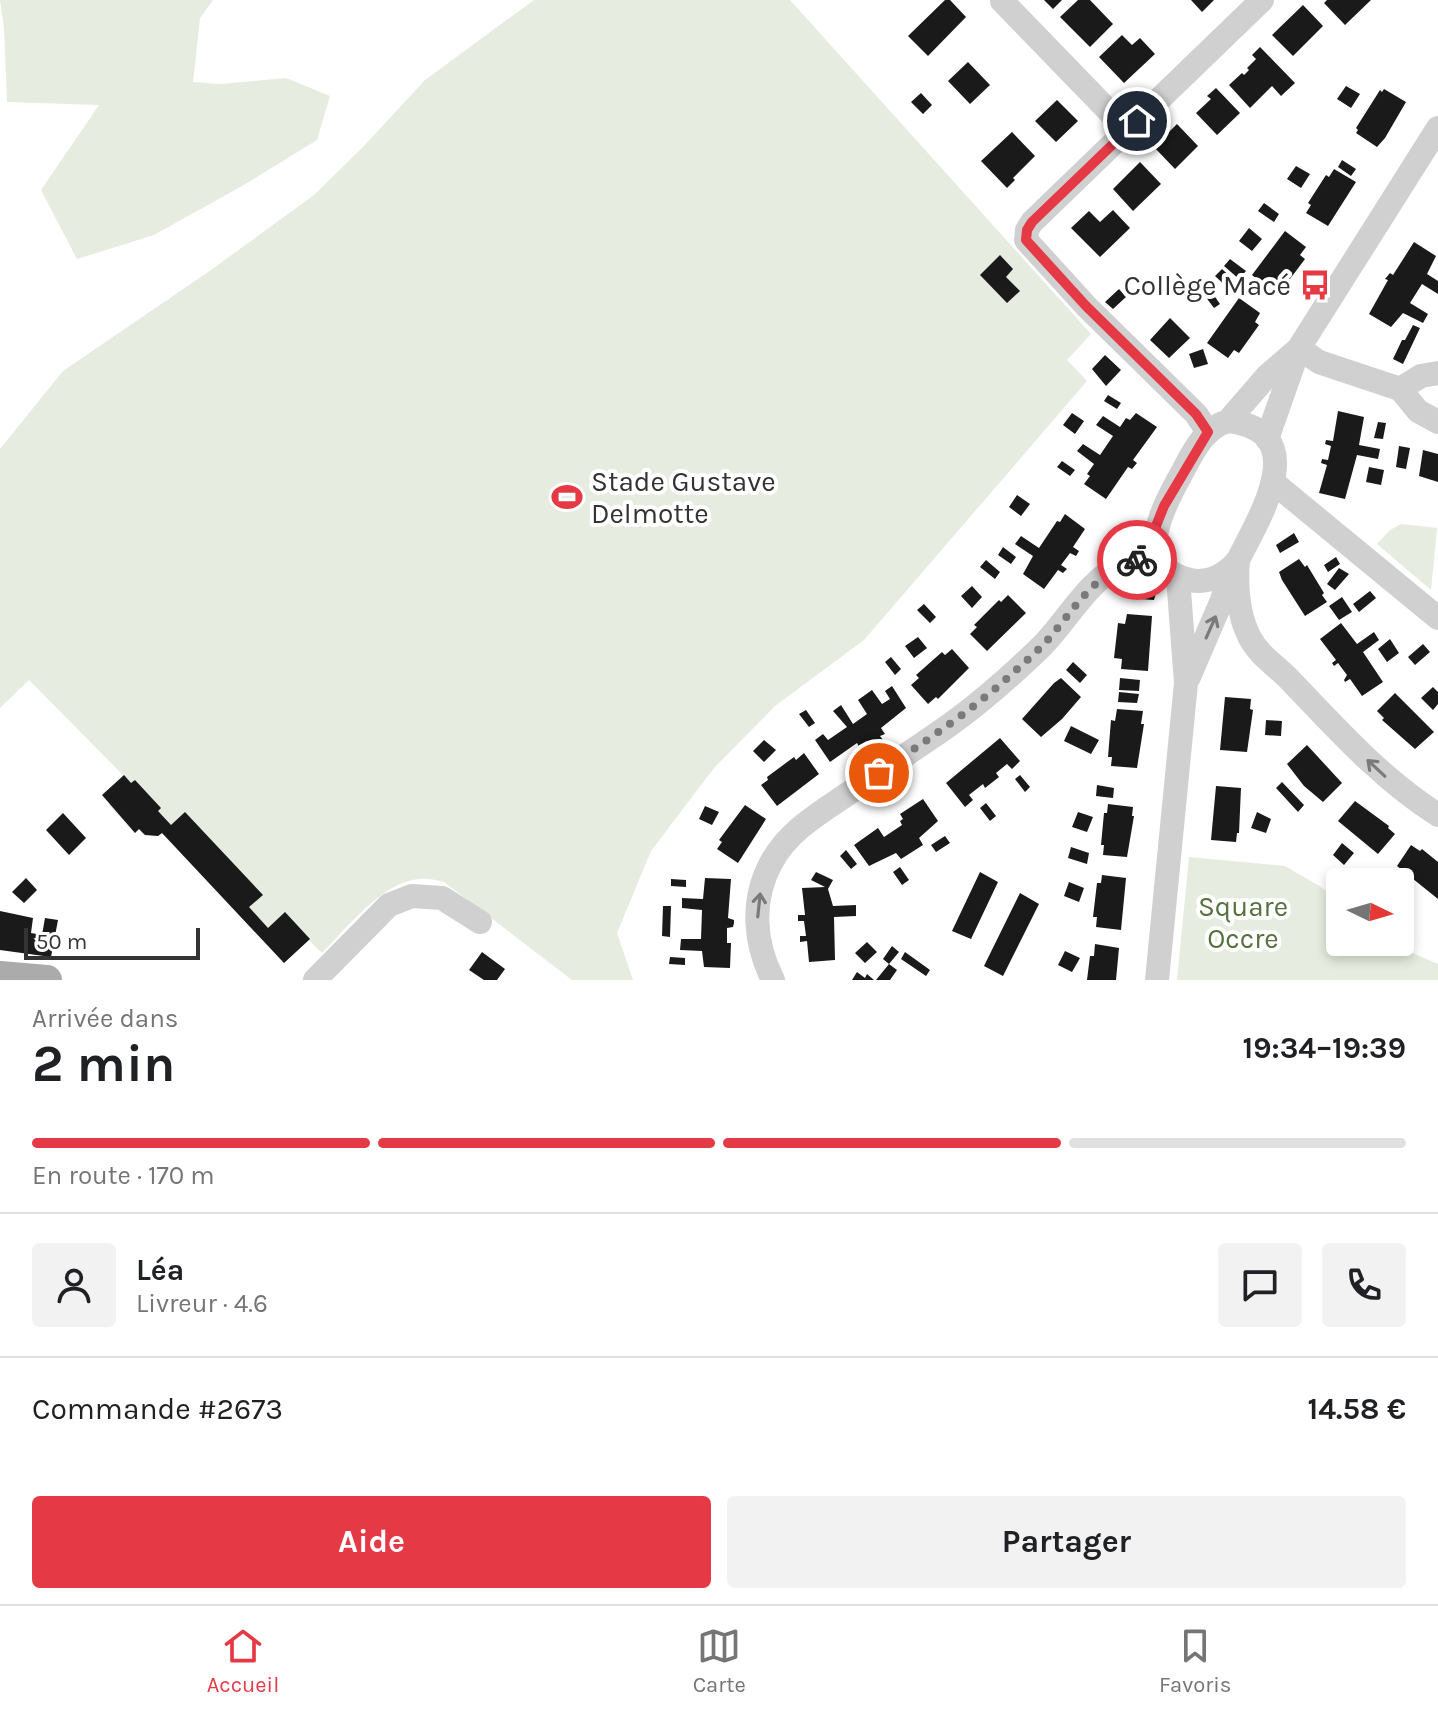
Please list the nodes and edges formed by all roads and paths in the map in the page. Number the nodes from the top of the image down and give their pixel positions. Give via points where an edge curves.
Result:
1 (1262, 0) edge
2 (1002, 1) edge
3 (1438, 128) edge
4 (1127, 130) junction
5 (1299, 348) junction
6 (1438, 373) edge
7 (1400, 389) junction
8 (1438, 422) edge
9 (1218, 426) junction
10 (1267, 439) junction
11 (1274, 483) junction
12 (1157, 554) junction
13 (1234, 564) junction
14 (1178, 577) junction
15 (1438, 618) edge
16 (1186, 683) junction
17 (1438, 815) edge
18 (480, 922) dead end
19 (0, 976) edge
20 (47, 980) edge
21 (315, 980) edge
22 (773, 980) edge
23 (1157, 980) edge

1 - 4 street
2 - 4 street
3 - 5 street
4 - 9 street via 1032,222 1026,240 1196,414
5 - 7 street via 1319,362
5 - 9 street
5 - 10 street
6 - 7 street
7 - 8 street via 1418,411
9 - 10 street via 1245,423
9 - 12 street via 1164,506 1156,526
10 - 11 street via 1275,459
11 - 13 street
11 - 15 street
12 - 14 street via 1162,566
22 -> 12 street via 763,958 757,915 765,876 781,847 806,823 1003,682 1101,578 1122,564
13 - 14 street via 1199,582
16 -> 13 street
17 -> 13 street via 1393,784 1256,650 1242,617
14 - 16 street
16 - 23 street
18 - 21 street via 442,898 412,896 389,905
19 - 20 main road

